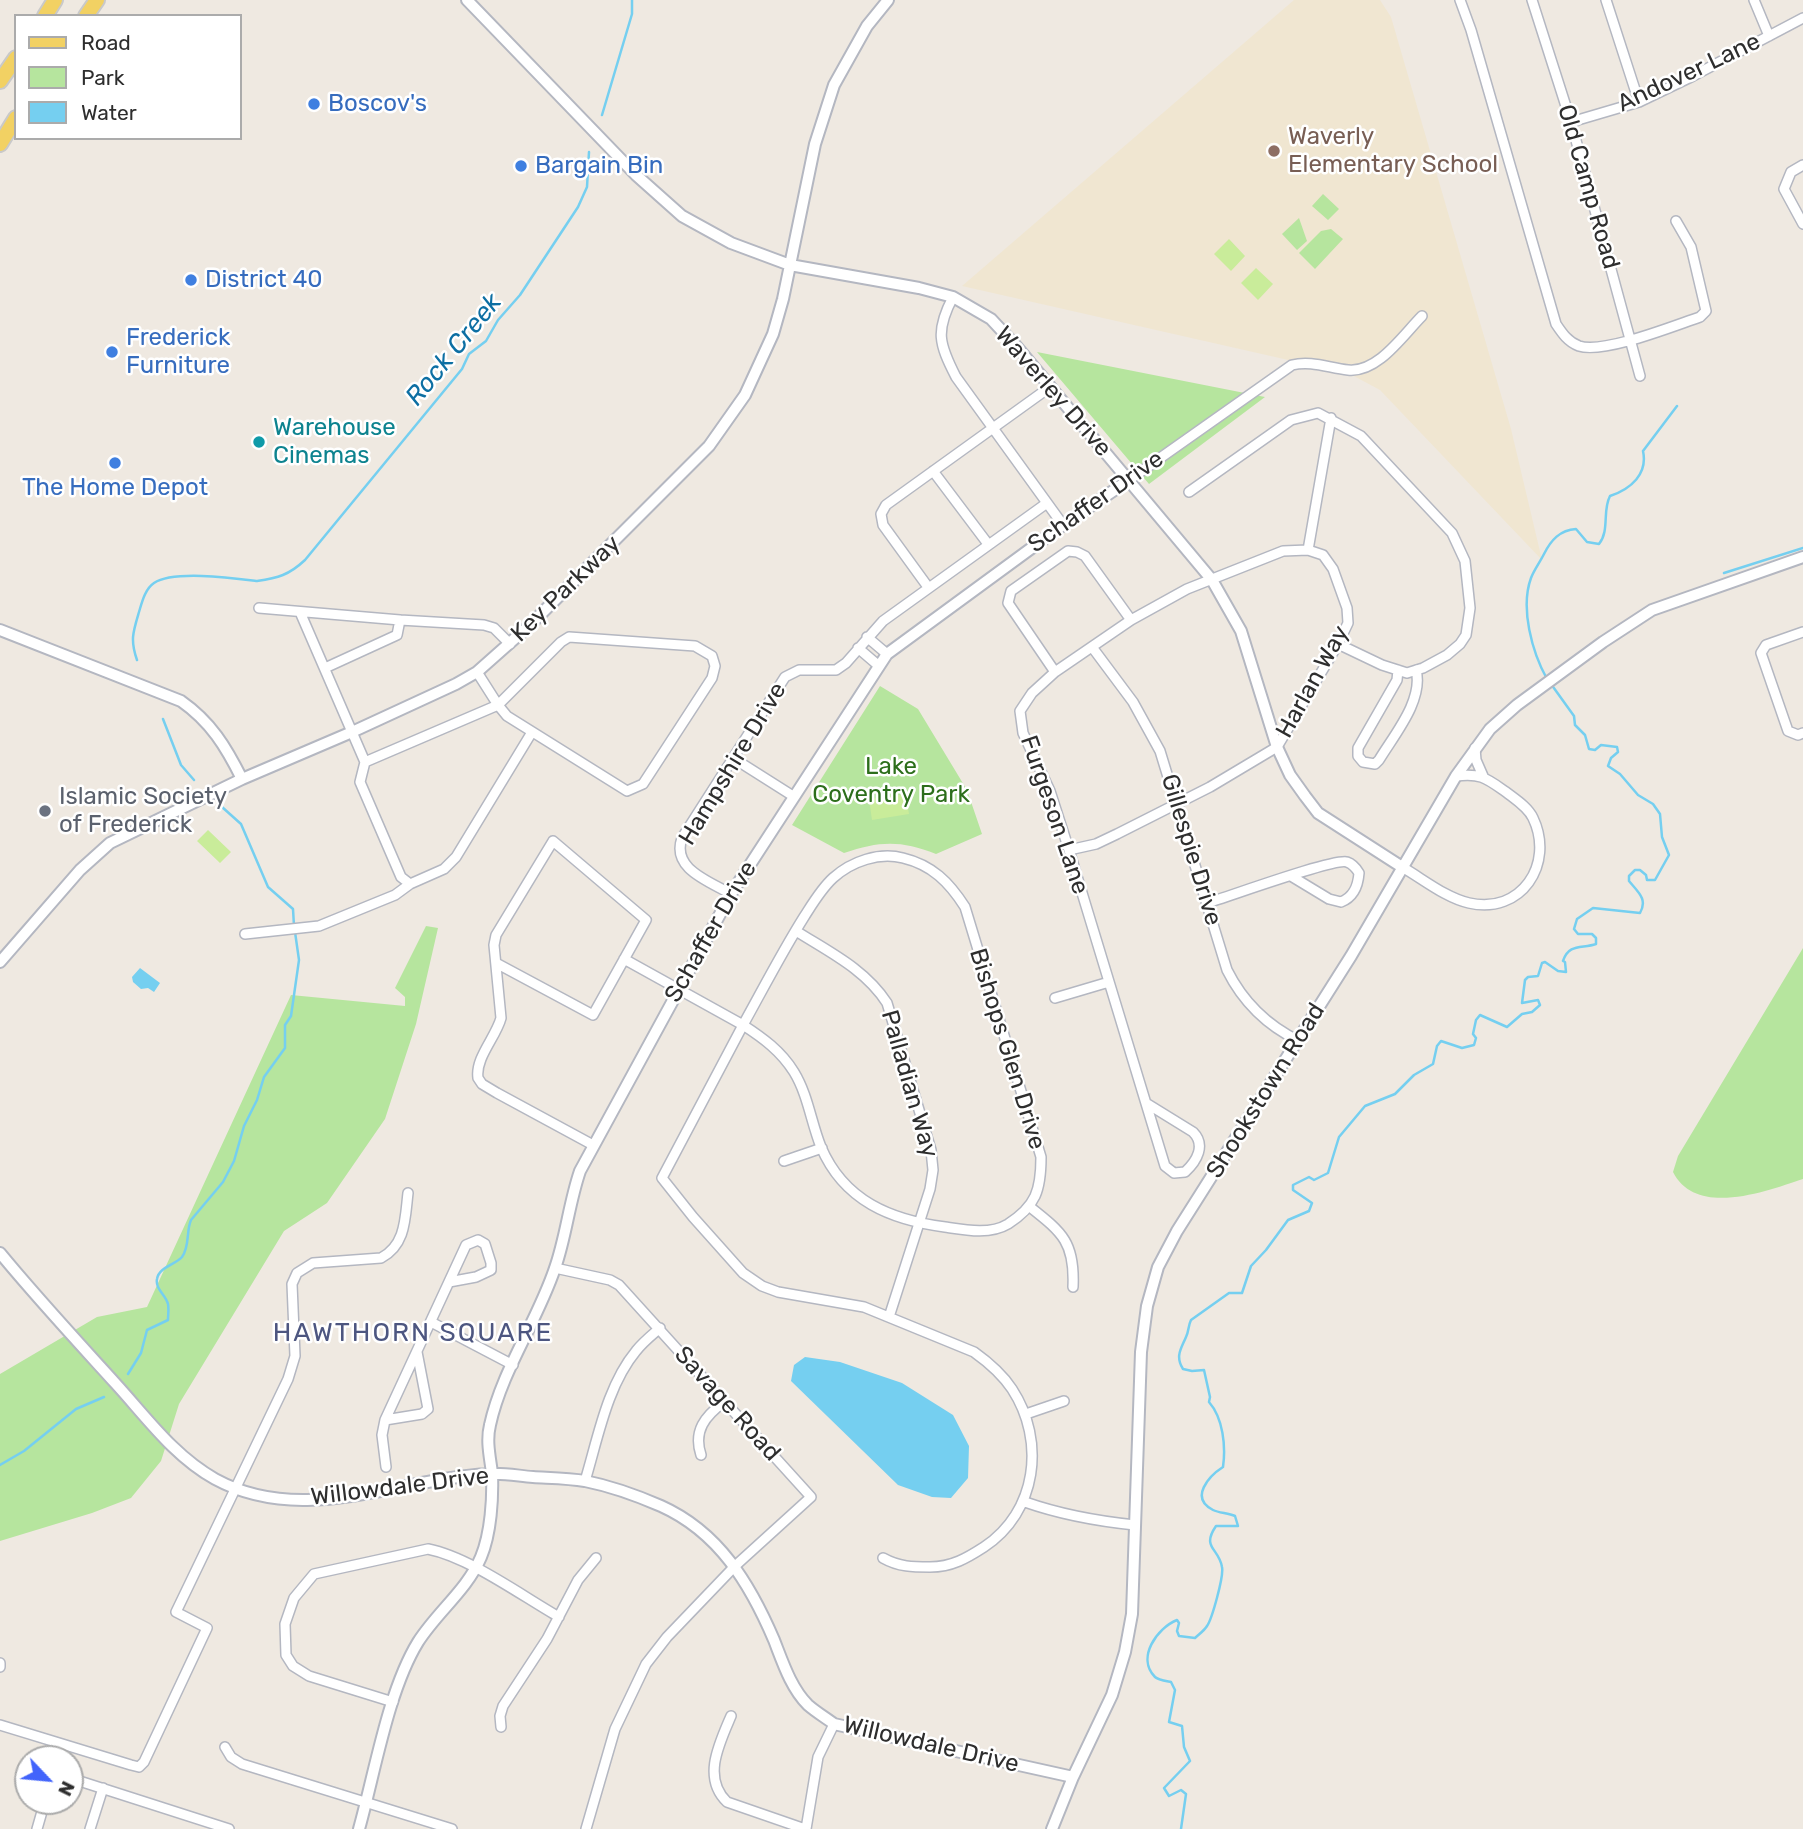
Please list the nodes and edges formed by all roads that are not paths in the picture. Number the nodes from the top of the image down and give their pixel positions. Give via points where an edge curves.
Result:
1 (467, 0) edge
2 (888, 0) edge
3 (1460, 0) edge
4 (1532, 0) edge
5 (1606, 0) edge
6 (1754, 0) edge
7 (1803, 18) edge
8 (1769, 36) junction
9 (14, 61) edge
10 (0, 82) edge
11 (1639, 102) junction
12 (14, 121) edge
13 (1571, 122) junction
14 (0, 144) edge
15 (1803, 165) edge
16 (1676, 221) dead end
17 (1803, 224) edge
18 (790, 265) junction
19 (953, 297) junction
20 (1422, 316) dead end
21 (1631, 339) junction
22 (1640, 376) dead end
23 (1050, 387) junction
24 (1331, 418) junction
25 (992, 429) junction
26 (933, 471) junction
27 (1129, 480) junction
28 (1189, 492) dead end
29 (1046, 503) junction
30 (1063, 525) junction
31 (988, 544) junction
32 (1308, 550) junction
33 (1803, 557) edge
34 (1212, 580) junction
35 (928, 587) junction
36 (259, 608) dead end
37 (300, 611) junction
38 (1130, 620) junction
39 (400, 621) junction
40 (0, 629) edge
41 (1803, 632) edge
42 (867, 637) junction
43 (510, 644) junction
44 (1339, 644) junction
45 (1092, 647) junction
46 (858, 648) junction
47 (887, 654) junction
48 (879, 666) junction
49 (325, 668) junction
50 (1398, 670) junction
51 (1416, 670) junction
52 (477, 672) junction
53 (1055, 672) junction
54 (498, 705) junction
55 (352, 732) junction
56 (532, 732) junction
57 (1803, 733) edge
58 (1277, 747) junction
59 (1475, 747) junction
60 (733, 758) junction
61 (365, 762) junction
62 (1456, 776) junction
63 (1483, 776) junction
64 (242, 779) junction
65 (793, 796) junction
66 (1177, 802) junction
67 (1069, 850) junction
68 (1402, 867) junction
69 (1291, 876) junction
70 (410, 884) junction
71 (731, 894) junction
72 (1207, 904) junction
73 (796, 930) junction
74 (245, 934) dead end
75 (624, 959) junction
76 (0, 962) edge
77 (496, 962) junction
78 (1109, 982) junction
79 (678, 990) junction
80 (1055, 998) dead end
81 (743, 1025) junction
82 (1299, 1041) junction
83 (1146, 1103) junction
84 (593, 1145) junction
85 (821, 1148) junction
86 (784, 1161) dead end
87 (408, 1193) dead end
88 (1030, 1207) junction
89 (918, 1224) junction
90 (0, 1253) edge
91 (555, 1268) junction
92 (449, 1282) junction
93 (1073, 1287) dead end
94 (889, 1317) junction
95 (431, 1322) junction
96 (660, 1328) junction
97 (416, 1352) junction
98 (513, 1365) junction
99 (1064, 1401) dead end
100 (724, 1402) junction
101 (1026, 1415) junction
102 (385, 1420) junction
103 (701, 1455) dead end
104 (386, 1467) dead end
105 (492, 1474) junction
106 (585, 1481) junction
107 (237, 1489) junction
108 (1024, 1502) junction
109 (1135, 1525) junction
110 (596, 1558) dead end
111 (883, 1558) dead end
112 (735, 1566) junction
113 (475, 1568) junction
114 (559, 1617) junction
115 (393, 1702) junction
116 (731, 1716) dead end
117 (0, 1724) edge
118 (834, 1724) junction
119 (501, 1727) dead end
120 (226, 1747) dead end
121 (1073, 1777) junction
122 (84, 1782) edge
123 (103, 1788) junction
124 (366, 1802) junction
125 (225, 1828) edge
126 (90, 1829) edge
127 (359, 1829) edge
128 (452, 1829) edge
129 (586, 1829) edge
130 (806, 1829) edge
131 (1052, 1829) edge

1 - 18 street, Waverley Drive via 682,216 731,243
2 - 18 street, Key Parkway via 846,60 826,105
3 - 21 street via 1556,324 1578,346 1600,347
4 - 13 street, Old Camp Road
5 - 11 street
6 - 8 street
7 - 8 street, Andover Lane
8 - 11 street, Andover Lane
9 - 10 main road
11 - 13 street, Andover Lane
12 - 14 main road
13 - 21 street, Old Camp Road
15 - 17 street via 1791,172 1784,189
16 - 21 street via 1691,247 1706,312
18 - 19 street, Waverley Drive
18 - 43 street, Key Parkway via 773,334 727,424 681,477
19 - 23 street, Waverley Drive via 990,319
19 - 25 street via 941,325 942,350
20 - 27 street, Schaffer Drive via 1367,367 1350,371 1292,365
21 - 22 street, Old Camp Road
23 - 25 street
23 - 27 street, Waverley Drive
24 - 28 street via 1318,413 1291,420
24 - 32 street
24 - 51 street via 1361,436 1415,492 1452,533 1465,561 1466,635 1447,655
25 - 26 street
25 - 29 street
26 - 31 street
26 - 35 street via 886,505 881,514 883,524
27 - 30 street, Schaffer Drive
27 - 34 street, Waverley Drive
29 - 30 street
29 - 31 street, Hampshire Drive
30 - 47 street, Schaffer Drive
31 - 35 street, Hampshire Drive
32 - 34 street via 1283,551
32 - 44 street, Harlan Way via 1323,555 1334,569 1347,608 1348,623
33 - 59 street, Shookstown Road via 1652,610 1517,705
34 - 38 street, Furgeson Lane
34 - 58 street, Waverley Drive via 1241,631
35 - 42 street, Hampshire Drive
36 - 37 street
37 - 39 street
37 - 49 street
38 - 45 street, Furgeson Lane
38 - 53 street via 1084,556 1068,551 1012,591 1008,603
39 - 43 street via 484,625
39 - 49 street via 397,635
40 - 64 street via 181,701 212,727
41 - 57 street via 1766,645 1761,653 1788,731
42 - 46 street, Hampshire Drive
42 - 47 street
43 - 52 street, Key Parkway
44 - 50 street
44 - 58 street, Harlan Way
45 - 53 street, Furgeson Lane
45 - 66 street, Gillespie Drive via 1133,702 1160,751
46 - 48 street
46 - 60 street, Hampshire Drive via 836,670 799,670 785,677
47 - 48 street, Schaffer Drive
48 - 65 street, Schaffer Drive
49 - 55 street
50 - 51 street
50 - 51 street via 1397,680 1358,748 1363,762 1379,760 1400,725 1418,691
52 - 54 street
52 - 55 street, Key Parkway
53 - 67 street, Furgeson Lane via 1020,711 1023,733 1050,791
54 - 56 street via 506,716
54 - 56 street via 569,637 695,646 712,656 712,678 643,784 626,791
54 - 61 street
55 - 61 street
55 - 64 street, Key Parkway
56 - 70 street via 456,857 444,869
58 - 66 street
58 - 68 street, Waverley Drive via 1290,775 1318,813
59 - 62 street, Shookstown Road
59 - 63 street
60 - 65 street
60 - 71 street, Hampshire Drive via 682,838 679,855 687,868
61 - 70 street via 360,782 401,877
62 - 63 street
62 - 68 street, Shookstown Road
63 - 68 street via 1530,813 1540,839 1541,857 1516,896 1504,903 1470,904
64 - 76 street, Key Parkway via 110,843 80,870
65 - 71 street, Schaffer Drive
66 - 67 street via 1096,844
66 - 72 street, Gillespie Drive
67 - 78 street, Furgeson Lane
68 - 82 street, Shookstown Road
69 - 69 street via 1340,902 1354,892 1359,873 1353,865 1340,861
69 - 72 street
70 - 74 street via 333,921
71 - 79 street, Schaffer Drive
72 - 82 street, Gillespie Drive via 1235,986 1250,1007 1278,1031
73 - 81 street, Bishops Glen Drive
73 - 88 street, Bishops Glen Drive via 834,877 878,856 925,865 954,889 965,907 1041,1157 1041,1177
73 - 89 street, Palladian Way via 860,971 887,1003 931,1150 933,1170
75 - 77 street via 593,1016
75 - 77 street via 646,920 553,841 496,935
75 - 79 street
77 - 84 street via 501,1018 479,1065 478,1078
78 - 80 street
78 - 83 street, Furgeson Lane
79 - 81 street
79 - 84 street, Schaffer Drive
81 - 85 street via 769,1042 794,1073
81 - 94 street, Bishops Glen Drive via 662,1178 743,1273 762,1286 864,1307
82 - 109 street, Shookstown Road via 1158,1267 1141,1352
83 - 83 street, Furgeson Lane via 1199,1138 1199,1152 1185,1172 1174,1173 1165,1166
84 - 91 street, Schaffer Drive via 571,1198
85 - 86 street
85 - 89 street via 854,1193 886,1213
87 - 107 street via 404,1231 391,1253 381,1258 313,1263 297,1273 292,1284 295,1356 289,1379
88 - 89 street via 1001,1228 977,1231
88 - 93 street via 1050,1222 1070,1248
89 - 94 street, Palladian Way
90 - 107 street, Willowdale Drive via 172,1448 200,1470
91 - 96 street, Savage Road via 620,1285
91 - 98 street, Schaffer Drive
92 - 92 street via 466,1245 478,1240 485,1244 491,1270
92 - 95 street
94 - 101 street via 974,1352 1012,1389
95 - 97 street
95 - 98 street
96 - 100 street, Savage Road
96 - 106 street via 636,1351 622,1374
97 - 102 street
97 - 102 street via 428,1409
98 - 105 street, Schaffer Drive via 489,1427
99 - 101 street
100 - 103 street via 702,1422 698,1435
100 - 112 street, Savage Road via 811,1497
101 - 108 street via 1032,1446
102 - 104 street
105 - 106 street, Willowdale Drive
105 - 107 street, Willowdale Drive via 327,1500 264,1497
105 - 113 street, Schaffer Drive via 490,1516
106 - 112 street, Willowdale Drive via 664,1507 698,1528
107 - 117 street via 176,1612 207,1628 139,1767
108 - 109 street via 1088,1520
108 - 111 street via 994,1541 960,1563 908,1567
109 - 121 street, Shookstown Road via 1132,1614 1125,1652 1112,1695
110 - 114 street via 578,1580
112 - 118 street, Willowdale Drive via 760,1608 791,1682 809,1706
112 - 129 street via 667,1637 629,1694
113 - 114 street
113 - 115 street, Schaffer Drive via 419,1641
113 - 115 street via 444,1553 421,1549 314,1574 294,1598 285,1624 286,1656 293,1666 309,1676
114 - 119 street via 503,1706
115 - 124 street, Schaffer Drive
116 - 130 street via 715,1761 717,1793 727,1802
118 - 121 street, Willowdale Drive
118 - 130 street via 818,1757
120 - 124 street via 242,1764
121 - 131 street, Shookstown Road
122 - 123 street
123 - 125 street
123 - 126 street
124 - 127 street, Schaffer Drive
124 - 128 street

